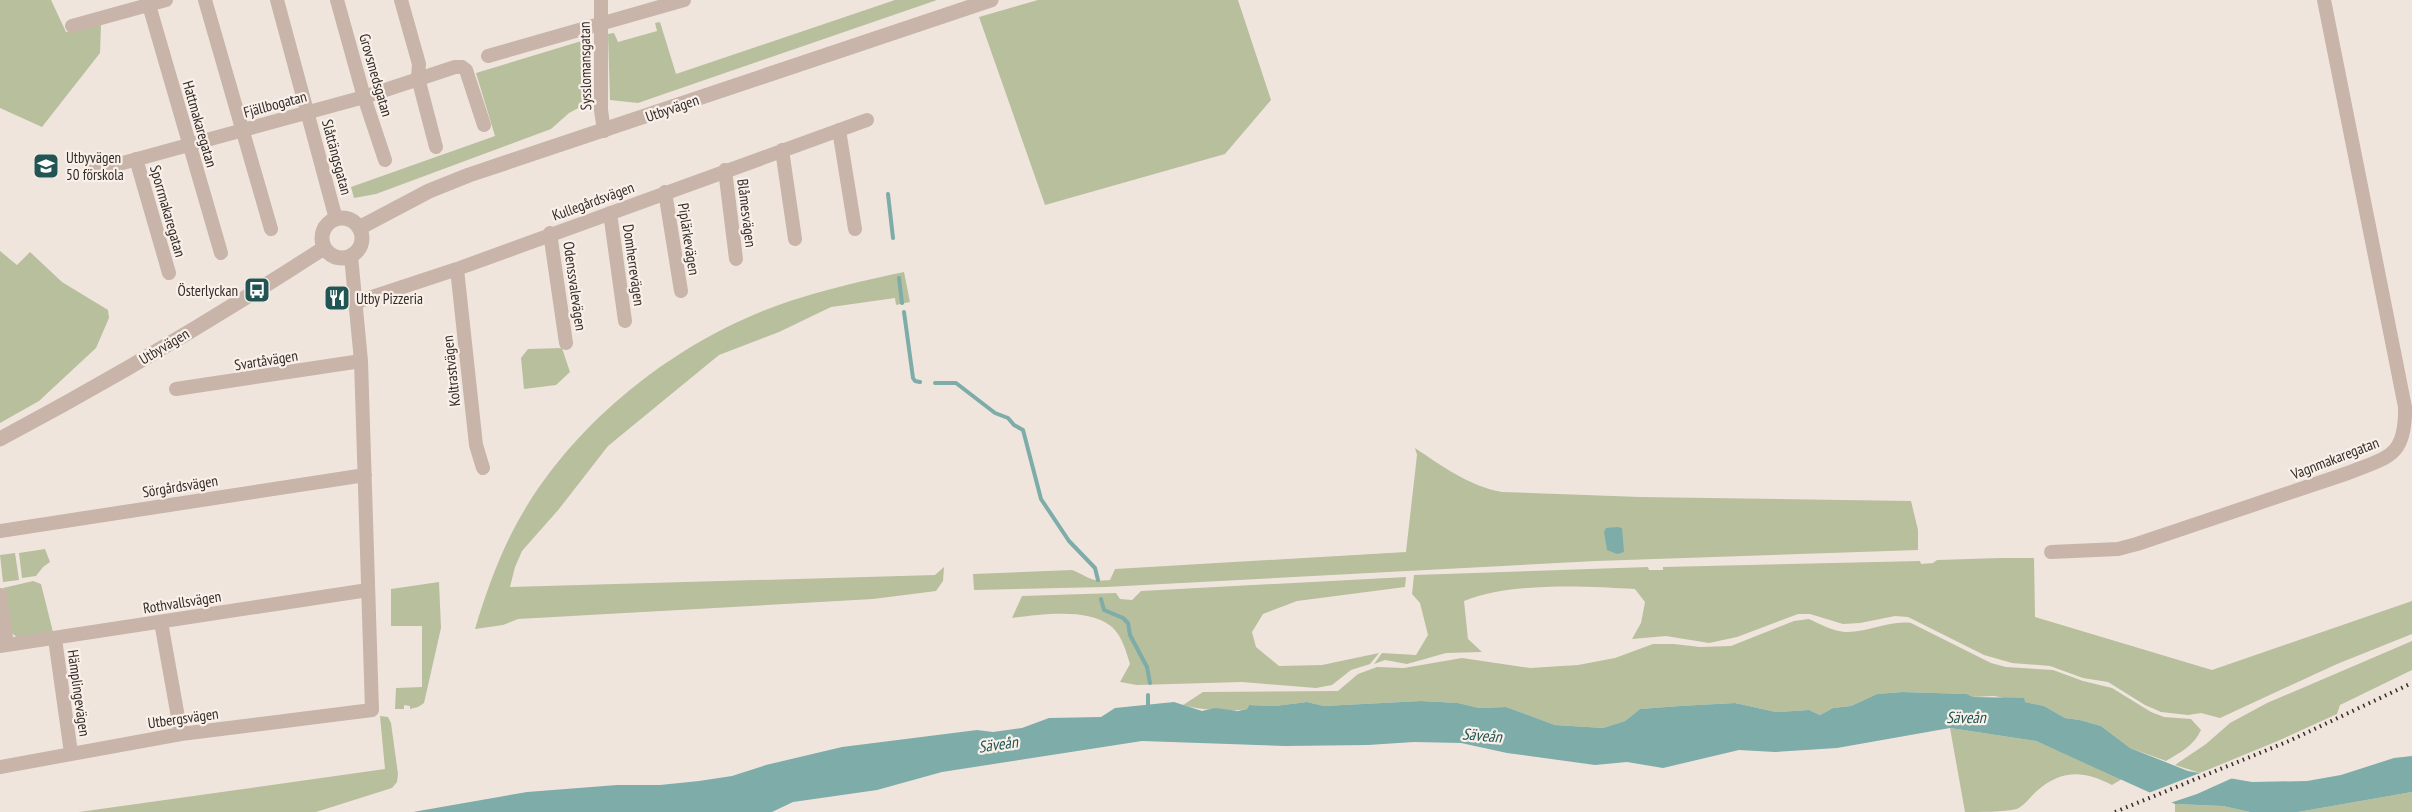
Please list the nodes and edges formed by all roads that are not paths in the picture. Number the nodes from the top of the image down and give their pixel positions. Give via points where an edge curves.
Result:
1 (166, 0) edge
2 (205, 0) edge
3 (276, 0) edge
4 (337, 0) edge
5 (401, 0) edge
6 (601, 0) edge
7 (684, 0) edge
8 (991, 0) edge
9 (2324, 0) edge
10 (149, 5) junction
11 (600, 24) junction
12 (72, 26) dead end
13 (488, 56) dead end
14 (418, 78) junction
15 (364, 97) junction
16 (308, 112) junction
17 (867, 120) dead end
18 (484, 124) dead end
19 (243, 129) junction
20 (839, 130) junction
21 (604, 131) junction
22 (189, 144) junction
23 (436, 147) dead end
24 (782, 150) junction
25 (136, 159) junction
26 (385, 160) dead end
27 (725, 170) junction
28 (90, 172) dead end
29 (665, 192) junction
30 (610, 213) junction
31 (336, 219) junction
32 (359, 228) junction
33 (271, 229) dead end
34 (855, 229) dead end
35 (550, 233) junction
36 (795, 239) dead end
37 (324, 248) junction
38 (221, 253) dead end
39 (351, 256) junction
40 (736, 259) dead end
41 (457, 269) junction
42 (169, 273) dead end
43 (681, 291) dead end
44 (357, 302) junction
45 (625, 321) dead end
46 (566, 343) dead end
47 (361, 361) junction
48 (176, 389) dead end
49 (0, 439) edge
50 (483, 468) dead end
51 (365, 475) junction
52 (0, 531) edge
53 (2050, 552) dead end
54 (368, 590) junction
55 (0, 595) edge
56 (161, 622) junction
57 (55, 639) junction
58 (4, 646) edge
59 (181, 734) junction
60 (71, 753) junction
61 (0, 767) edge

1 - 10 street
2 - 19 street
3 - 16 street, Slåttängsgatan
4 - 15 street, Grovsmedsgatan
5 - 14 street via 419,64
6 - 11 street, Sysslomansgatan
7 - 11 street
8 - 21 street, Utbyvägen
9 - 53 street, Vagnmakaregatan via 2405,407 2401,442 2383,460 2137,544 2118,549
10 - 12 street
10 - 22 street, Hattmakaregatan
11 - 13 street
11 - 21 street, Sysslomansgatan
14 - 15 street, Fjällbogatan
14 - 18 street, Fjällbogatan via 462,67
14 - 23 street
15 - 16 street, Fjällbogatan
15 - 26 street, Grovsmedsgatan
16 - 19 street, Fjällbogatan
16 - 31 street, Slåttängsgatan
17 - 20 street, Kullegårdsvägen
19 - 22 street, Fjällbogatan
19 - 33 street
20 - 24 street, Kullegårdsvägen
20 - 34 street
21 - 32 street, Utbyvägen via 469,175
22 - 25 street, Fjällbogatan
22 - 38 street, Hattmakaregatan
24 - 27 street, Kullegårdsvägen
24 - 36 street
25 - 28 street, Fjällbogatan
25 - 42 street, Sporrmakaregatan
27 - 29 street, Kullegårdsvägen
27 - 40 street, Blåmesvägen
29 - 30 street, Kullegårdsvägen
29 - 43 street, Piplärkevägen
30 - 35 street, Kullegårdsvägen
30 - 45 street, Domherrevägen
31 - 32 street via 348,219
31 - 37 street via 323,230
32 - 39 street via 362,242
35 - 41 street, Kullegårdsvägen
35 - 46 street, Odenssvalevägen
37 - 39 street via 338,258
37 - 49 street, Utbyvägen via 127,368
39 - 44 street
41 - 44 street, Kullegårdsvägen
41 - 50 street, Koltrastvägen via 476,445
44 - 47 street
47 - 48 street, Svartåvägen
47 - 51 street
51 - 52 street, Sörgårdsvägen
51 - 54 street
54 - 56 street, Rothvallsvägen
54 - 59 street, Utbergsvägen via 372,710
55 - 58 street
56 - 57 street, Rothvallsvägen
56 - 59 street
57 - 58 street, Rothvallsvägen
57 - 60 street, Hämplingevägen
59 - 60 street, Utbergsvägen
60 - 61 street, Utbergsvägen

